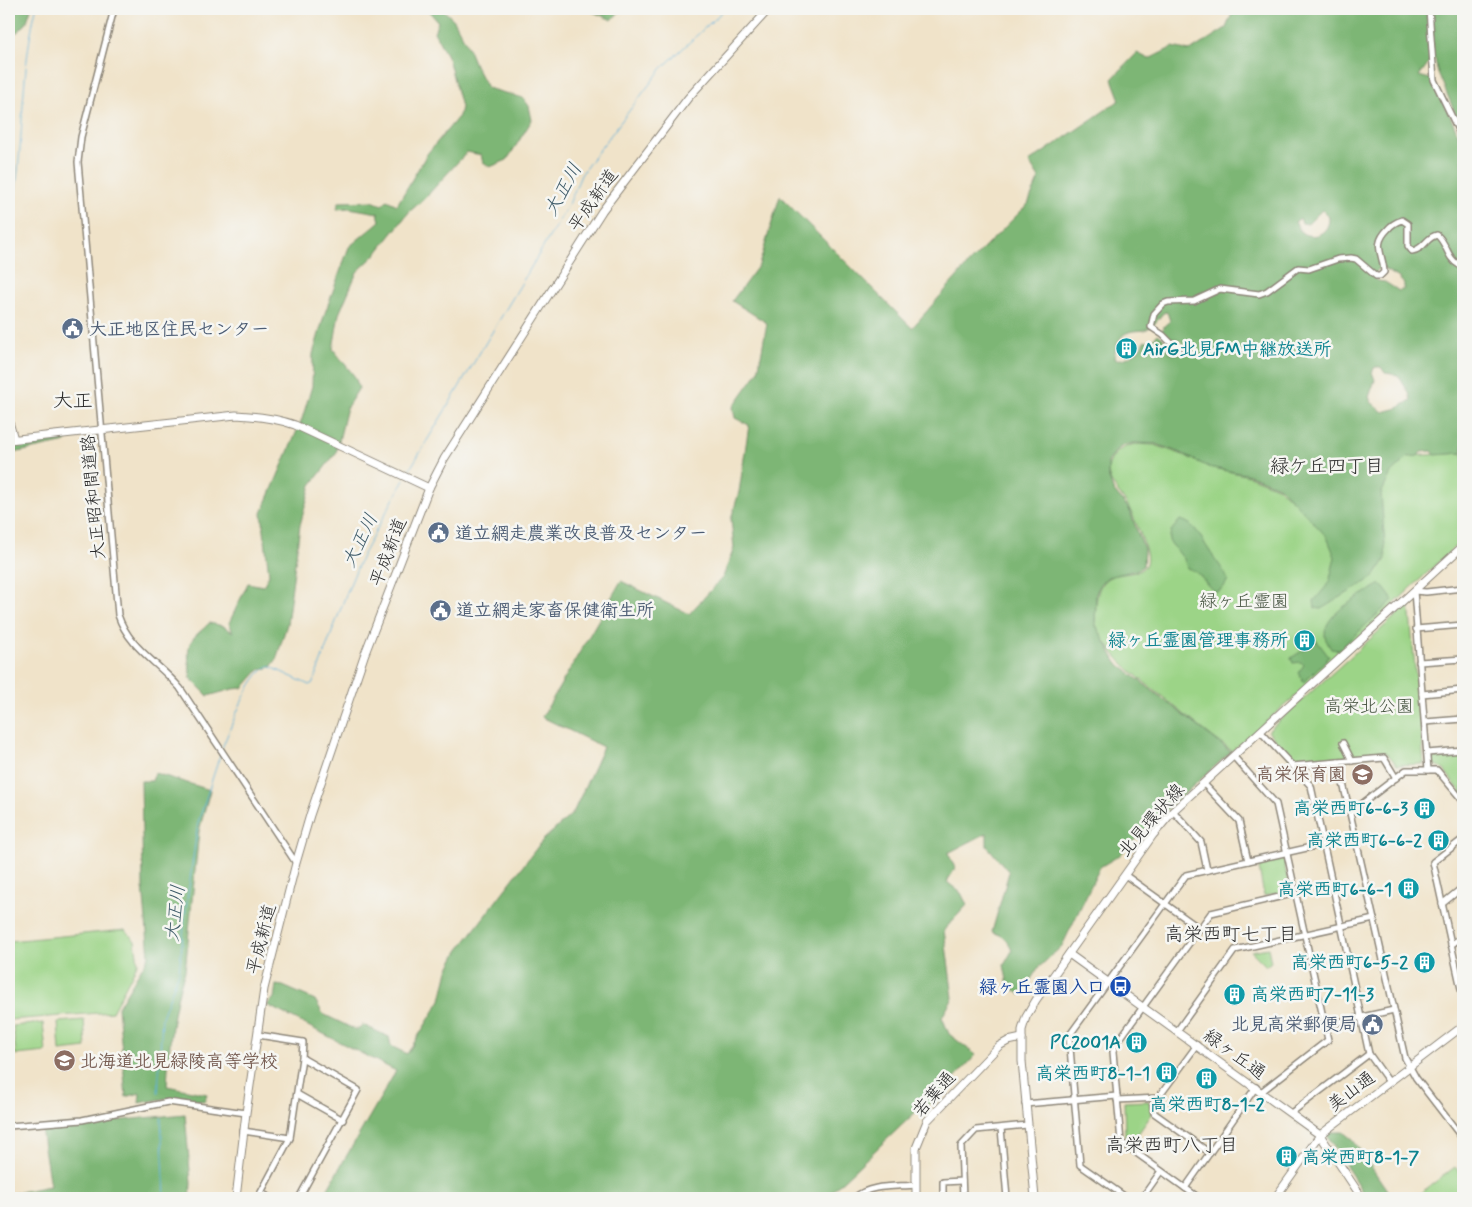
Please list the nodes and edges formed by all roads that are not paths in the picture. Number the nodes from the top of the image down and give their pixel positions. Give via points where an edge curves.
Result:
1 (114, 9) edge
2 (768, 9) edge
3 (1428, 9) edge
4 (1463, 140) edge
5 (1463, 265) edge
6 (1178, 350) dead end
7 (9, 422) edge
8 (101, 430) junction
9 (11, 439) edge
10 (429, 488) junction
11 (1462, 548) edge
12 (1463, 588) edge
13 (1414, 591) junction
14 (1463, 625) edge
15 (1416, 629) junction
16 (1463, 658) edge
17 (1419, 662) junction
18 (1463, 690) edge
19 (1422, 694) junction
20 (1463, 719) edge
21 (1424, 722) junction
22 (1260, 731) junction
23 (1343, 743) dead end
24 (1463, 750) edge
25 (1427, 753) junction
26 (1234, 757) junction
27 (1352, 761) junction
28 (1338, 762) junction
29 (1292, 766) junction
30 (1428, 770) junction
31 (1396, 778) junction
32 (1204, 783) junction
33 (1463, 801) edge
34 (1173, 811) junction
35 (1350, 813) junction
36 (1356, 837) junction
37 (1463, 839) edge
38 (1324, 844) junction
39 (1287, 852) junction
40 (1248, 861) junction
41 (296, 863) junction
42 (1207, 870) junction
43 (1125, 875) junction
44 (1463, 887) edge
45 (1296, 893) junction
46 (1165, 904) junction
47 (1442, 904) junction
48 (1374, 919) junction
49 (1342, 927) junction
50 (1198, 928) junction
51 (1306, 934) junction
52 (1463, 936) edge
53 (1451, 946) junction
54 (1069, 954) junction
55 (1109, 982) junction
56 (1462, 986) edge
57 (1463, 998) edge
58 (1143, 1006) junction
59 (1394, 1010) junction
60 (1361, 1017) junction
61 (1325, 1025) junction
62 (1463, 1026) edge
63 (1177, 1031) junction
64 (258, 1035) junction
65 (1022, 1038) junction
66 (1197, 1045) junction
67 (1369, 1054) junction
68 (302, 1058) junction
69 (1409, 1066) junction
70 (1389, 1082) junction
71 (1259, 1090) junction
72 (297, 1094) junction
73 (1117, 1098) junction
74 (1159, 1098) junction
75 (1075, 1099) junction
76 (1025, 1104) junction
77 (246, 1113) junction
78 (1291, 1113) junction
79 (343, 1120) junction
80 (1028, 1125) junction
81 (9, 1126) edge
82 (1001, 1128) junction
83 (243, 1132) junction
84 (1320, 1134) junction
85 (290, 1138) junction
86 (1463, 1139) edge
87 (1210, 1153) junction
88 (1162, 1171) junction
89 (962, 1181) junction
90 (916, 1185) junction
91 (1185, 1188) junction
92 (261, 1193) junction
93 (236, 1198) edge
94 (258, 1198) edge
95 (271, 1198) edge
96 (299, 1198) edge
97 (854, 1198) edge
98 (916, 1198) edge
99 (943, 1198) edge
100 (963, 1198) edge
101 (1007, 1198) edge
102 (1035, 1198) edge
103 (1127, 1198) edge
104 (1142, 1198) edge
105 (1199, 1198) edge
106 (1275, 1198) edge
107 (1362, 1198) edge

1 - 8 street, 大正昭和間道路 via 81,137 78,162
2 - 10 street, 平成新道 via 688,98 602,211
3 - 4 street via 1434,80
5 - 6 street via 1453,261 1437,235 1430,237 1420,250 1412,251 1408,246 1408,224 1397,221 1380,239 1378,249 1384,272 1380,276 1356,259 1346,258 1319,267 1298,268 1259,294 1220,290 1194,302 1163,304 1154,314 1151,327
7 - 9 street
8 - 9 street
8 - 10 street via 236,415 280,419
8 - 41 street, 大正昭和間道路 via 117,605 122,628 135,646 180,688
10 - 41 street, 平成新道 via 364,656
11 - 13 street, 北見環状線
12 - 13 street
13 - 15 street
13 - 22 street, 北見環状線
14 - 15 street
15 - 17 street
16 - 17 street
17 - 19 street
18 - 19 street
19 - 21 street
20 - 21 street
21 - 25 street
22 - 26 street, 北見環状線
22 - 29 street
23 - 27 street
24 - 25 street
25 - 30 street
26 - 32 street, 北見環状線
26 - 39 street via 1276,804
27 - 28 street
27 - 31 street via 1384,758
28 - 29 street
28 - 35 street
29 - 38 street via 1311,786
30 - 31 street via 1406,770
30 - 33 street via 1442,774
31 - 35 street
32 - 34 street, 北見環状線
32 - 40 street via 1240,822
34 - 42 street via 1201,842
34 - 43 street, 北見環状線
35 - 36 street
36 - 38 street
36 - 48 street
37 - 47 street via 1433,862
38 - 39 street
38 - 49 street
39 - 40 street
39 - 45 street
40 - 42 street
41 - 64 street, 平成新道 via 264,989
42 - 46 street via 1186,875
43 - 46 street
43 - 54 street, 北見環状線
44 - 47 street
45 - 50 street via 1211,913
45 - 51 street
46 - 50 street
46 - 55 street
47 - 53 street
48 - 49 street
48 - 59 street
49 - 51 street
49 - 60 street
50 - 58 street
51 - 61 street
51 - 63 street via 1235,950
52 - 53 street
53 - 56 street
54 - 55 street, 緑ヶ丘通
54 - 65 street, 北見環状線 via 1028,1012
55 - 58 street, 緑ヶ丘通
55 - 75 street via 1069,1036
56 - 57 street
58 - 63 street, 緑ヶ丘通
58 - 73 street via 1114,1047
59 - 60 street
59 - 69 street
60 - 61 street
60 - 67 street
61 - 71 street via 1328,1040
62 - 69 street, 美山通
63 - 66 street, 緑ヶ丘通
64 - 68 street via 303,1042
64 - 77 street, 平成新道
65 - 76 street, 北見環状線
65 - 90 street, 若葉通 via 999,1046 927,1121 916,1148
66 - 71 street, 緑ヶ丘通
66 - 74 street
67 - 70 street
67 - 78 street
68 - 72 street
68 - 79 street via 358,1090
69 - 70 street, 美山通
69 - 86 street
70 - 84 street, 美山通
71 - 78 street, 緑ヶ丘通
71 - 87 street
72 - 79 street
72 - 85 street
73 - 74 street
73 - 75 street
73 - 88 street via 1121,1142
74 - 87 street via 1153,1105 1154,1113
75 - 76 street
75 - 103 street via 1080,1165
76 - 80 street, 北見環状線
77 - 81 street via 168,1102 82,1120
77 - 83 street, 平成新道
78 - 84 street, 緑ヶ丘通
79 - 96 street
80 - 82 street
80 - 102 street, 北見環状線
82 - 89 street via 976,1130 961,1146
82 - 101 street
83 - 85 street
83 - 93 street, 平成新道
84 - 106 street, 美山通
84 - 107 street, 緑ヶ丘通
85 - 92 street
87 - 91 street
88 - 91 street
88 - 104 street
89 - 99 street via 942,1182
89 - 100 street
90 - 97 street via 870,1189
90 - 98 street, 若葉通
91 - 105 street
92 - 94 street
92 - 95 street

